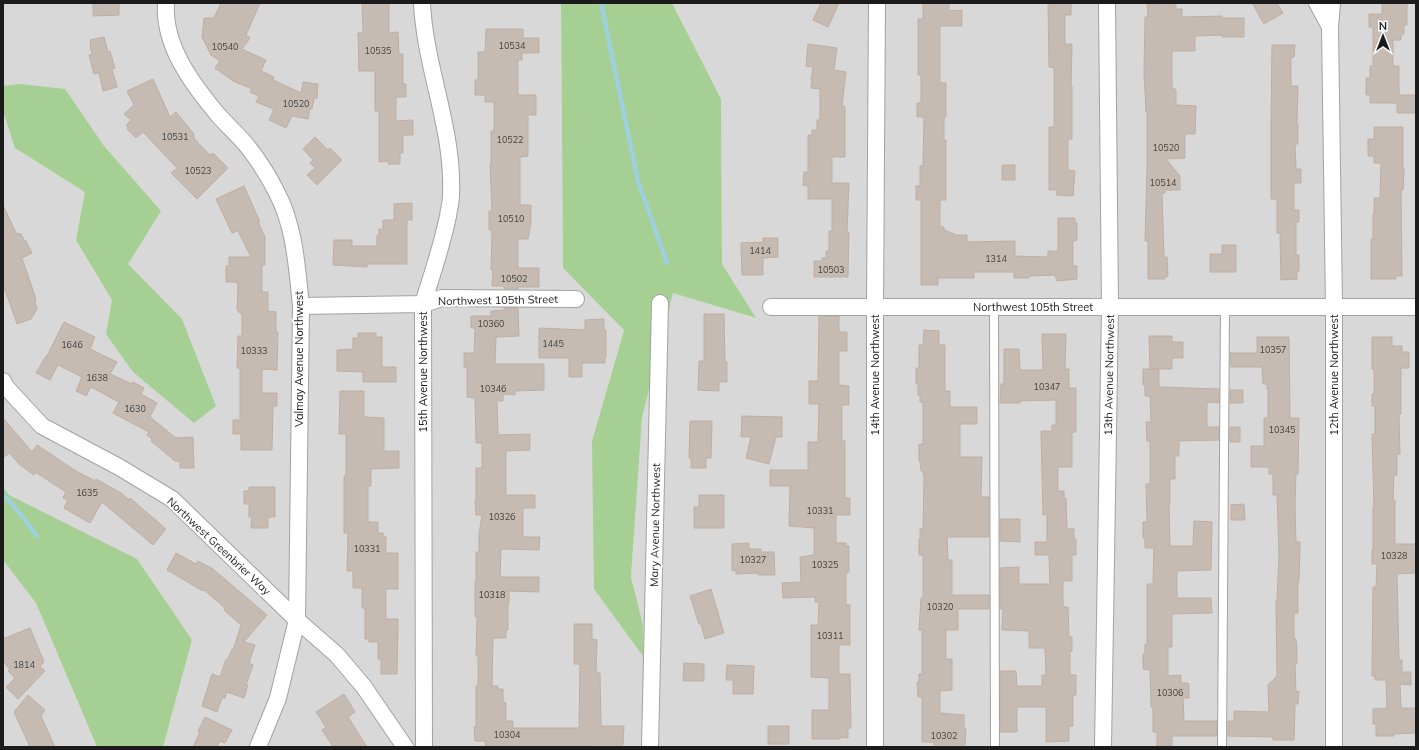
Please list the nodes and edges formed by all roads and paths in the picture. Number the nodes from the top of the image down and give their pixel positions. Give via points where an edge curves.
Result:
1 (166, 3) edge
2 (422, 3) edge
3 (877, 3) edge
4 (1107, 3) edge
5 (1316, 3) edge
6 (1332, 3) edge
7 (1330, 27) junction
8 (576, 299) dead end
9 (660, 303) dead end
10 (423, 304) junction
11 (300, 306) junction
12 (875, 306) junction
13 (994, 306) junction
14 (1110, 306) junction
15 (1226, 306) junction
16 (1334, 306) junction
17 (771, 307) dead end
18 (1416, 307) edge
19 (3, 381) edge
20 (297, 620) junction
21 (258, 747) edge
22 (405, 747) edge
23 (424, 747) edge
24 (650, 747) edge
25 (875, 747) edge
26 (995, 747) edge
27 (1103, 747) edge
28 (1222, 747) edge
29 (1334, 747) edge

1 - 11 street, Valmay Avenue Northwest via 172,40 186,72 264,168 277,192 291,235
2 - 10 street, 15th Avenue Northwest via 426,37 451,162 451,196 444,235
3 - 12 street, 14th Avenue Northwest
4 - 14 street, 13th Avenue Northwest
5 - 7 street
6 - 7 street, 12th Avenue Northwest
7 - 16 street, 12th Avenue Northwest
8 - 10 street, Northwest 105th Street via 442,298
9 - 24 street, Mary Avenue Northwest
10 - 11 street, Northwest 105th Street
10 - 23 street, 15th Avenue Northwest
11 - 20 street, Valmay Avenue Northwest
12 - 13 street, Northwest 105th Street
12 - 17 street, Northwest 105th Street
12 - 25 street, 14th Avenue Northwest
13 - 14 street, Northwest 105th Street
13 - 26 lane
14 - 15 street, Northwest 105th Street
14 - 27 street, 13th Avenue Northwest
15 - 16 street, Northwest 105th Street
15 - 28 lane
16 - 18 street, Northwest 105th Street
16 - 29 street, 12th Avenue Northwest
19 - 20 street, Northwest Greenbrier Way via 42,426 172,499
20 - 21 street, Valmay Avenue Northwest via 278,698
20 - 22 street, Northwest Greenbrier Way via 337,655 364,687

